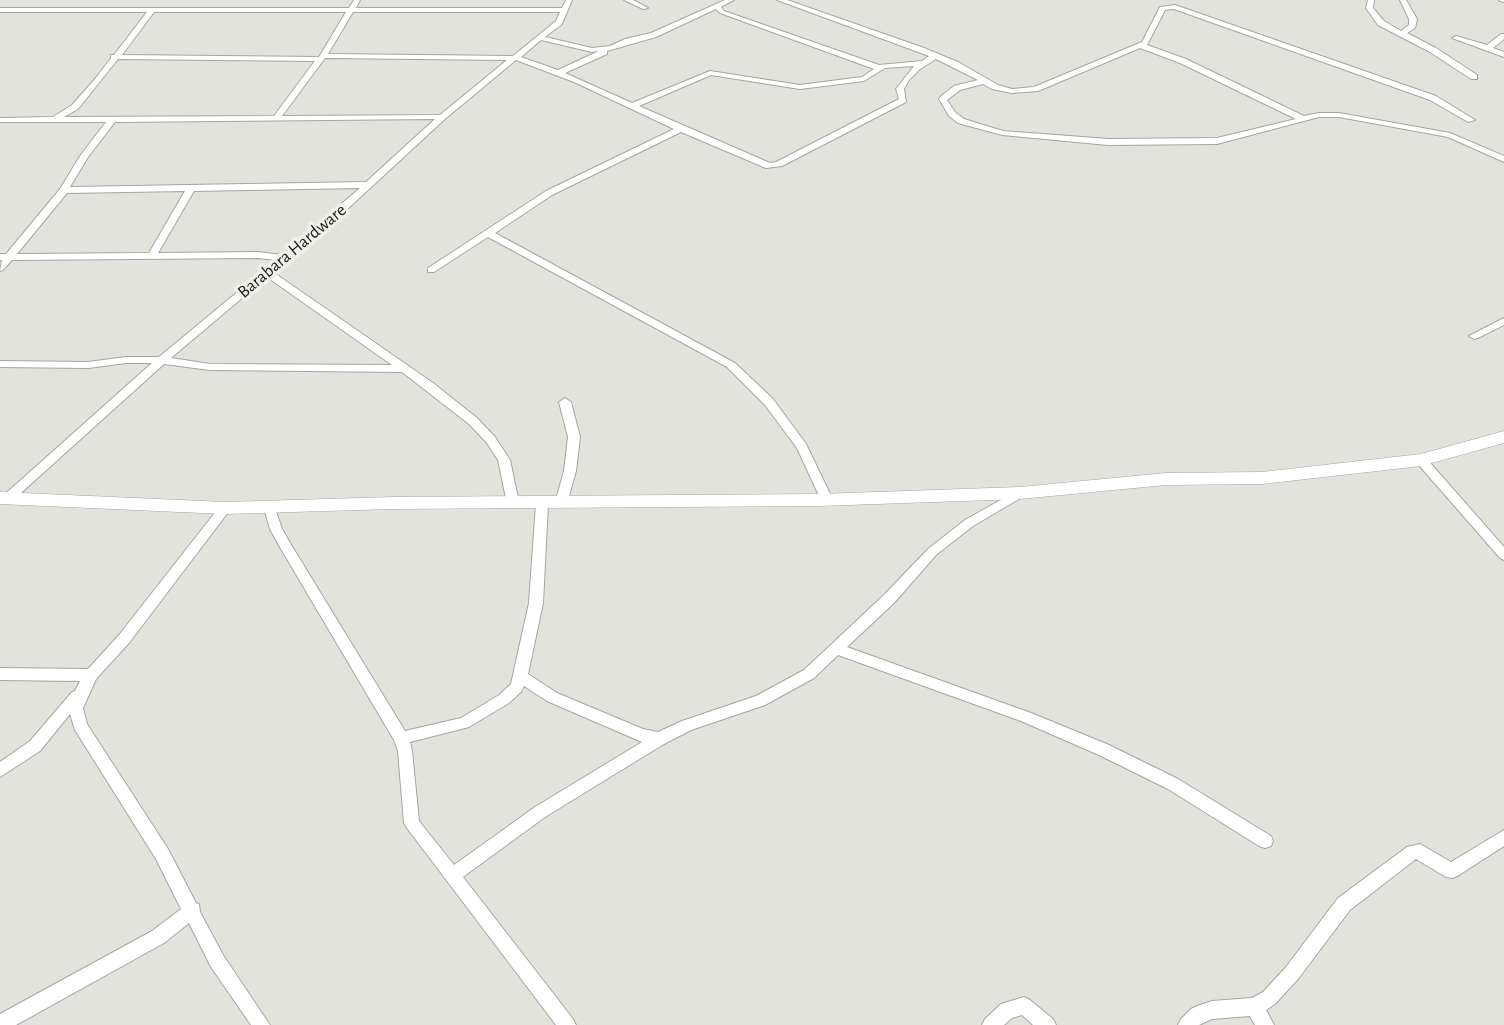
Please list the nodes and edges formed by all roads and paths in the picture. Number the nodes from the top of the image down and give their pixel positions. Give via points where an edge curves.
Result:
1 (143, 0) edge
2 (250, 0) edge
3 (357, 0) edge
4 (467, 0) edge
5 (627, 0) edge
6 (731, 0) edge
7 (780, 0) edge
8 (1371, 0) edge
9 (1403, 0) edge
10 (41, 1) edge
11 (1171, 3) edge
12 (567, 5) edge
13 (717, 6) junction
14 (645, 8) dead end
15 (22, 9) junction
16 (243, 9) junction
17 (463, 9) junction
18 (0, 10) edge
19 (134, 10) junction
20 (151, 11) junction
21 (351, 11) junction
22 (1401, 34) junction
23 (1504, 36) edge
24 (540, 38) junction
25 (1456, 38) dead end
26 (1140, 45) junction
27 (611, 48) junction
28 (1488, 48) junction
29 (1504, 55) edge
30 (935, 56) junction
31 (114, 57) junction
32 (322, 57) junction
33 (517, 58) junction
34 (923, 63) junction
35 (879, 68) junction
36 (559, 73) junction
37 (1474, 77) dead end
38 (984, 80) junction
39 (632, 106) junction
40 (75, 107) junction
41 (442, 117) junction
42 (276, 118) junction
43 (1303, 118) junction
44 (55, 119) junction
45 (84, 119) junction
46 (0, 120) edge
47 (112, 120) junction
48 (1471, 120) dead end
49 (681, 129) junction
50 (1504, 159) edge
51 (368, 185) junction
52 (191, 188) junction
53 (64, 190) junction
54 (490, 233) junction
55 (4, 257) edge
56 (151, 257) junction
57 (281, 260) junction
58 (0, 268) edge
59 (432, 270) dead end
60 (267, 273) junction
61 (1504, 321) edge
62 (1474, 335) dead end
63 (162, 360) junction
64 (0, 363) edge
65 (405, 369) junction
66 (565, 402) dead end
67 (1504, 437) edge
68 (1421, 460) junction
69 (1020, 493) junction
70 (4, 498) edge
71 (827, 500) junction
72 (513, 503) junction
73 (561, 503) junction
74 (542, 504) junction
75 (225, 508) junction
76 (270, 508) junction
77 (1504, 555) edge
78 (837, 649) junction
79 (0, 674) edge
80 (91, 675) junction
81 (522, 676) junction
82 (82, 691) junction
83 (401, 738) junction
84 (659, 739) junction
85 (0, 771) edge
86 (1504, 837) edge
87 (1265, 841) dead end
88 (451, 876) junction
89 (193, 910) junction
90 (1254, 1007) junction
91 (0, 1024) edge
92 (261, 1025) edge
93 (567, 1025) edge
94 (991, 1025) edge
95 (1047, 1025) edge
96 (1187, 1025) edge
97 (1265, 1025) edge

1 - 19 street
2 - 16 street
3 - 21 street
4 - 17 street
5 - 14 street
6 - 13 street
7 - 30 street
8 - 22 street via 1372,13
9 - 22 street via 1413,19 1412,26
10 - 15 street
11 - 26 street via 1161,10 1148,40
11 - 48 street via 1429,96
12 - 17 street
12 - 24 street, Barabara Hardware via 559,22
13 - 27 street
13 - 35 street via 722,12
15 - 18 street
15 - 19 street
16 - 20 street
16 - 21 street
17 - 21 street
19 - 20 street
20 - 31 street
21 - 32 street
22 - 37 street
23 - 28 street
24 - 27 street via 592,50
24 - 33 street, Barabara Hardware
25 - 28 street
26 - 38 street via 1035,89 1006,91
26 - 43 street
27 - 36 street
28 - 29 street
30 - 34 street
30 - 38 street
31 - 32 street
31 - 40 street
32 - 33 street
32 - 42 street
33 - 36 street
33 - 41 street, Barabara Hardware
34 - 35 street
34 - 49 street via 900,89 903,100 779,164 762,165
35 - 39 street via 864,79 800,87 710,73
36 - 39 street
38 - 43 street via 944,96 952,114 968,124 1024,136 1108,142 1217,141
39 - 49 street
40 - 44 street
40 - 45 street
41 - 42 street
41 - 51 street, Barabara Hardware
42 - 47 street
43 - 50 street via 1339,115 1450,135
44 - 45 street
44 - 46 street
45 - 47 street
47 - 53 street
49 - 54 street via 549,193
51 - 52 street
51 - 57 street, Barabara Hardware
52 - 53 street
52 - 56 street
53 - 55 street
54 - 59 street
54 - 71 street via 731,365 769,402 802,447
55 - 56 street
55 - 58 street
56 - 57 street via 272,256
57 - 60 street, Barabara Hardware
60 - 63 street, Barabara Hardware
60 - 65 street
61 - 62 street
63 - 64 street via 88,365
63 - 65 street via 210,367
63 - 70 street, Barabara Hardware
65 - 72 street via 461,409 491,440 504,460
66 - 73 street via 575,437
67 - 68 street
68 - 69 street via 1262,478 1166,479
68 - 77 street
69 - 71 street
69 - 78 street via 948,538
70 - 75 street
71 - 73 street
72 - 74 street
72 - 76 street
73 - 74 street
74 - 81 street via 539,581
75 - 76 street
75 - 80 street
76 - 83 street via 285,545
78 - 84 street via 808,674 760,701
78 - 87 street via 1104,750 1174,784
79 - 80 street
80 - 82 street
81 - 83 street via 504,699 464,723
81 - 84 street via 552,696
82 - 85 street via 35,746
82 - 89 street via 76,708 80,726
83 - 88 street via 412,823
84 - 88 street via 540,811
86 - 90 street via 1453,870 1420,851 1406,856 1344,904 1285,981
88 - 93 street
89 - 91 street via 158,937
89 - 92 street via 217,961
90 - 96 street via 1212,1010
90 - 97 street
94 - 95 street via 1007,1010 1024,1006

